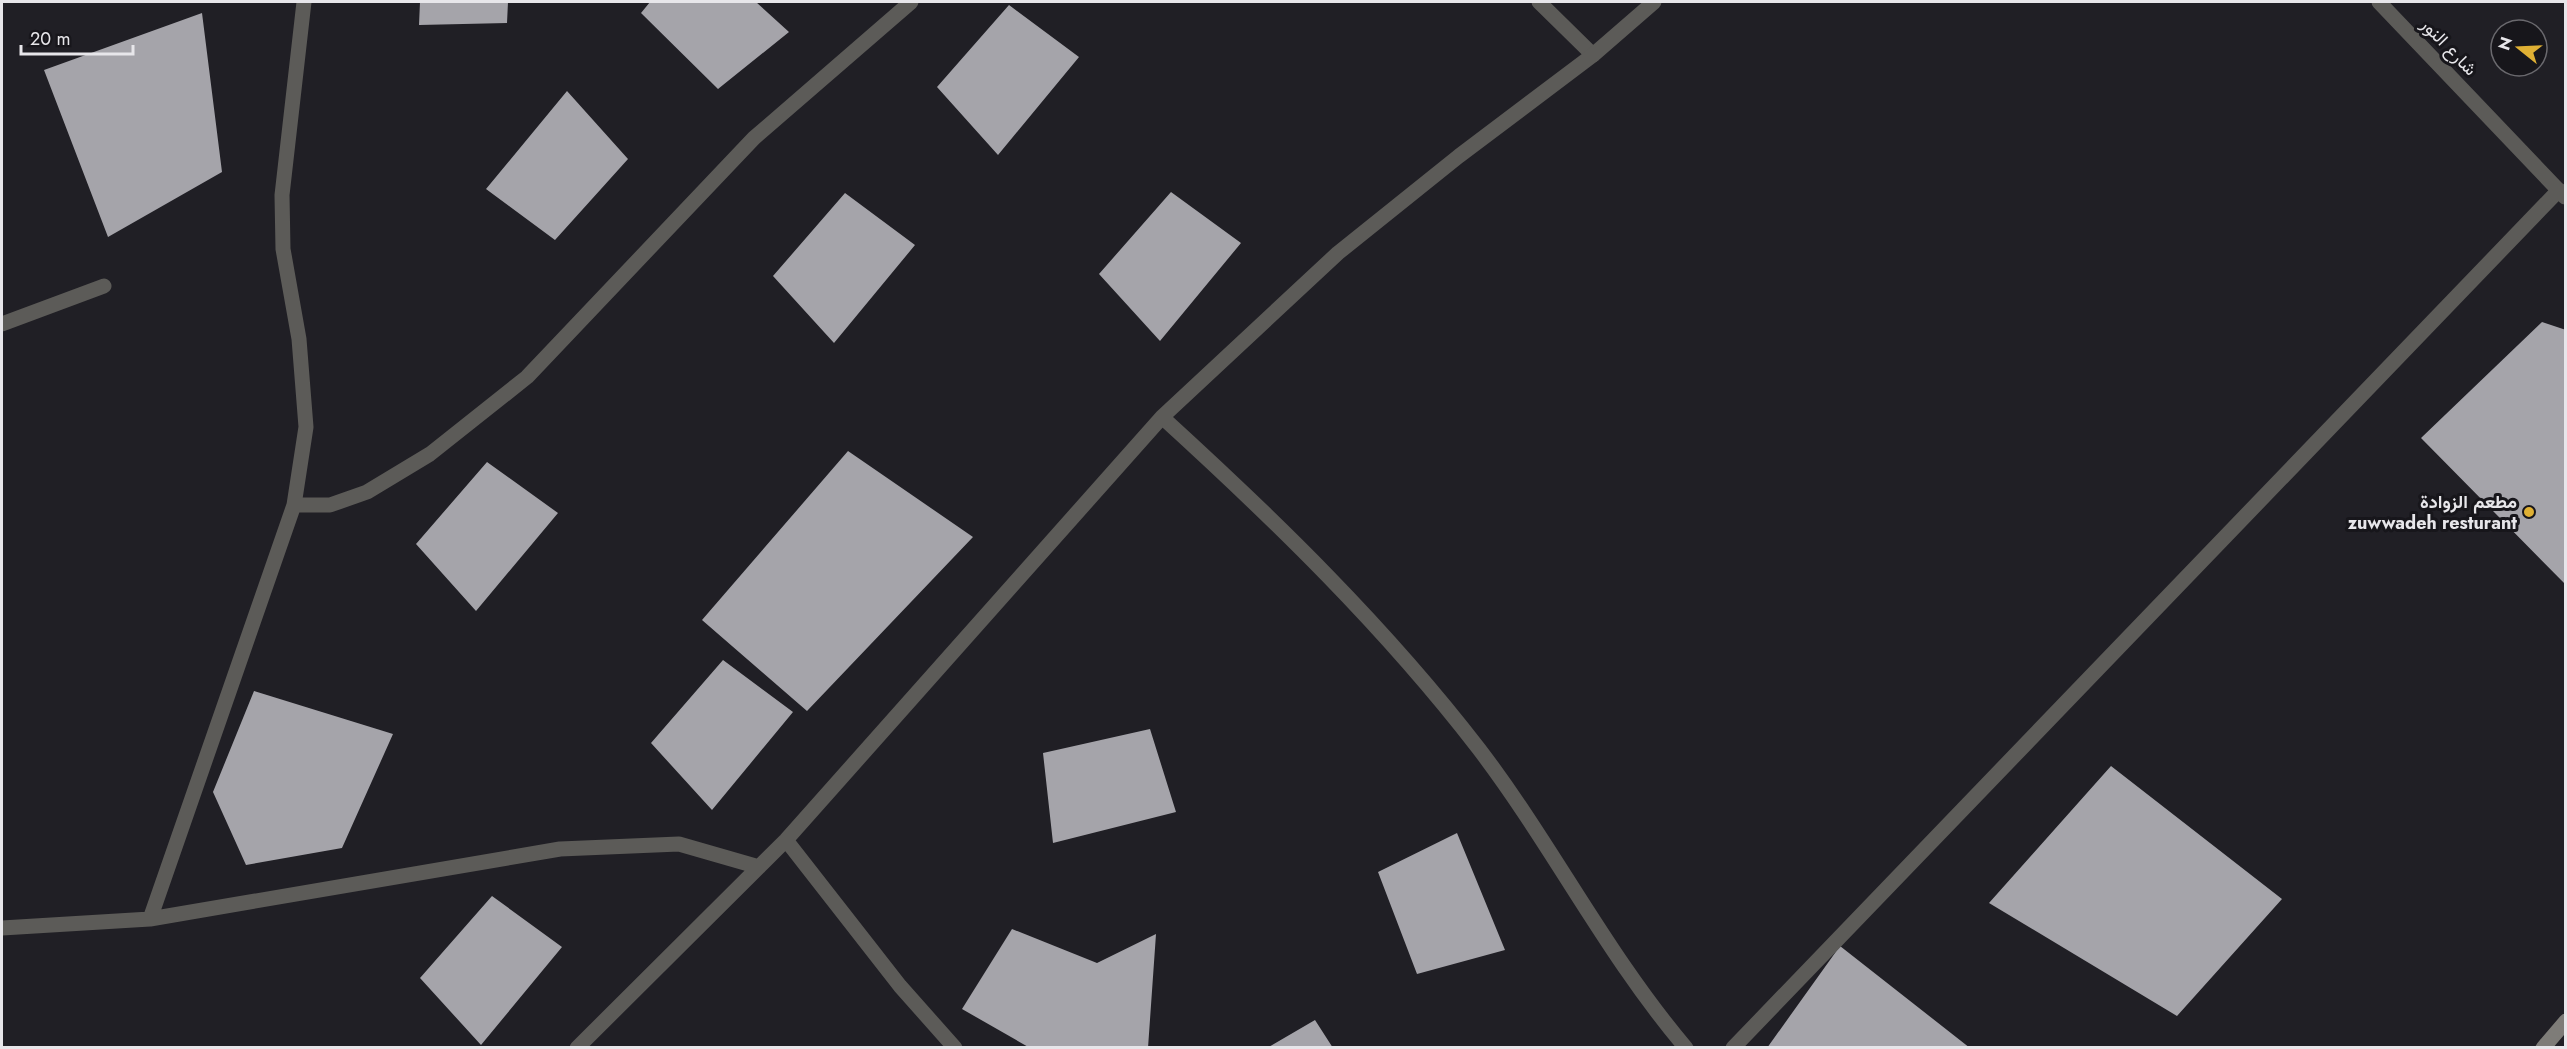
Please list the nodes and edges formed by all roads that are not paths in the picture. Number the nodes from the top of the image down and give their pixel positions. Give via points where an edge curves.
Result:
1 (304, 2) edge
2 (911, 2) edge
3 (1539, 2) edge
4 (1654, 2) edge
5 (2379, 2) edge
6 (1593, 55) junction
7 (2562, 194) edge
8 (104, 286) dead end
9 (2, 324) edge
10 (1162, 417) junction
11 (294, 505) junction
12 (786, 840) junction
13 (759, 867) junction
14 (150, 920) junction
15 (2, 928) edge
16 (2565, 1021) edge
17 (577, 1047) edge
18 (955, 1047) edge
19 (1686, 1047) edge
20 (1733, 1047) edge
21 (2543, 1047) edge

1 - 11 street via 282,195 283,249 299,339 306,426
2 - 11 street via 753,138 527,377 430,454 367,492 330,505
3 - 6 street
4 - 6 street
5 - 7 street, شارع النور
6 - 10 street via 1338,253
7 - 20 street
8 - 9 street
10 - 12 street
10 - 19 street via 1251,499 1422,677 1481,751 1609,948
11 - 14 street
12 - 13 street
12 - 18 street via 900,986
13 - 14 street via 679,844 560,849
13 - 17 street
14 - 15 street
16 - 21 main road

